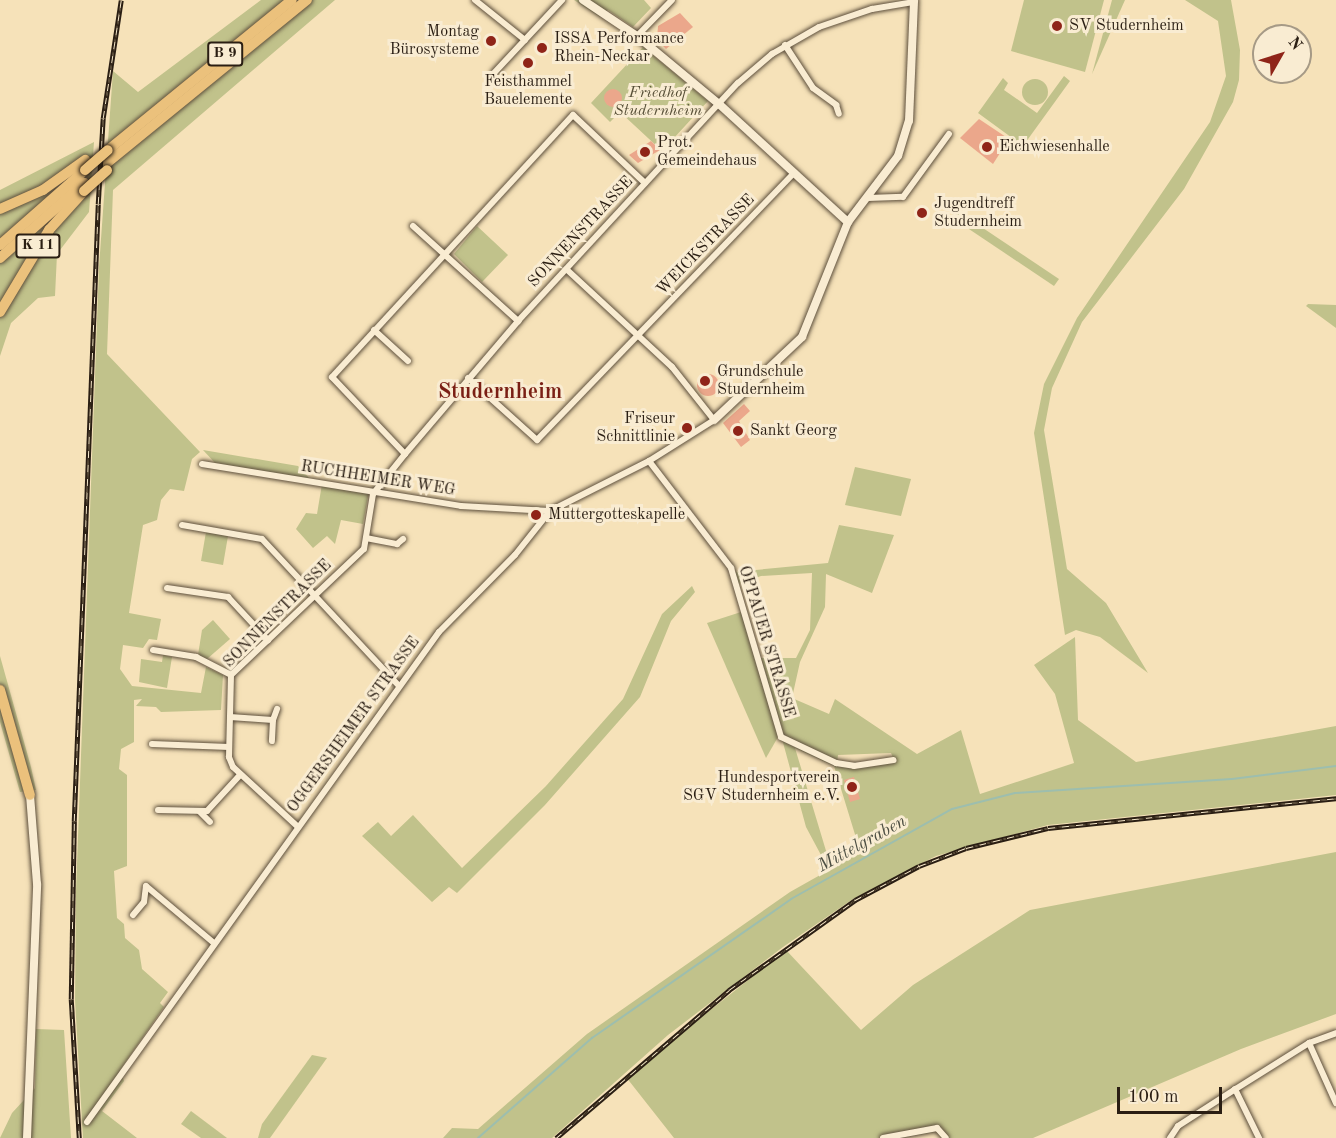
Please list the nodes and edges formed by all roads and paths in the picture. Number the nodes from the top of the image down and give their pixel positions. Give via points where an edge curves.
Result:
1 (292, 0) edge
2 (307, 0) edge
3 (475, 0) edge
4 (562, 0) edge
5 (583, 0) edge
6 (672, 0) edge
7 (914, 1) edge
8 (637, 36) junction
9 (525, 40) junction
10 (785, 45) junction
11 (494, 73) dead end
12 (720, 104) junction
13 (839, 114) dead end
14 (949, 134) dead end
15 (85, 165) junction
16 (794, 172) junction
17 (645, 183) junction
18 (84, 187) junction
19 (868, 198) junction
20 (0, 209) edge
21 (848, 222) junction
22 (412, 226) dead end
23 (0, 245) edge
24 (444, 254) junction
25 (0, 258) edge
26 (566, 269) junction
27 (1, 310) edge
28 (518, 321) junction
29 (374, 330) junction
30 (637, 336) junction
31 (408, 361) dead end
32 (468, 378) junction
33 (714, 420) junction
34 (405, 454) junction
35 (650, 461) junction
36 (202, 464) dead end
37 (376, 491) junction
38 (550, 511) junction
39 (182, 525) dead end
40 (366, 538) junction
41 (403, 539) dead end
42 (167, 588) dead end
43 (314, 596) junction
44 (268, 640) junction
45 (153, 650) dead end
46 (231, 675) junction
47 (398, 685) junction
48 (0, 690) edge
49 (277, 710) dead end
50 (230, 717) junction
51 (273, 720) junction
52 (273, 741) dead end
53 (152, 744) dead end
54 (229, 747) junction
55 (894, 760) dead end
56 (240, 775) junction
57 (30, 795) joint
58 (158, 810) dead end
59 (199, 811) junction
60 (210, 822) dead end
61 (297, 826) junction
62 (133, 915) dead end
63 (214, 943) junction
64 (1336, 1033) edge
65 (1309, 1043) junction
66 (1235, 1089) junction
67 (1336, 1103) edge
68 (87, 1122) dead end
69 (27, 1138) edge
70 (883, 1138) edge
71 (946, 1138) edge
72 (1170, 1138) edge
73 (1259, 1138) edge

1 - 15 highway, B 9, bridge
2 - 18 highway, B 9 via 132,142
3 - 9 street
4 - 9 street
5 - 8 street
6 - 8 street
7 - 10 street, SONNENSTRASSE via 840,19
7 - 19 street via 905,139 890,170
8 - 12 street
9 - 11 street
10 - 12 street, SONNENSTRASSE via 744,77
10 - 13 street via 813,88 836,105
12 - 16 street
12 - 17 street, SONNENSTRASSE
14 - 19 street via 903,197
15 - 20 highway
15 - 23 highway, B 9
16 - 21 street
16 - 30 street, WEICKSTRASSE
17 - 24 street via 573,115
17 - 26 street, SONNENSTRASSE
18 - 25 highway, B 9
18 - 27 highway, K 11 via 49,230
19 - 21 street
21 - 33 street via 802,337
22 - 24 street
24 - 28 street
24 - 29 street
26 - 28 street, SONNENSTRASSE
26 - 30 street
28 - 32 street, SONNENSTRASSE
29 - 31 street
29 - 34 street via 332,377
30 - 32 street, WEICKSTRASSE via 537,440
30 - 33 street via 672,367
32 - 34 street, SONNENSTRASSE
33 - 35 street, OGGERSHEIMER STRASSE
34 - 37 street, SONNENSTRASSE
35 - 38 street, OGGERSHEIMER STRASSE
35 - 55 street, OPPAUER STRASSE via 731,568 781,737 836,763 854,766
36 - 37 street, RUCHHEIMER WEG
37 - 38 street, RUCHHEIMER WEG via 461,506
37 - 40 street, SONNENSTRASSE
38 - 47 street, OGGERSHEIMER STRASSE
39 - 43 street via 262,539
40 - 41 street via 398,543
40 - 43 street, SONNENSTRASSE via 364,549
42 - 44 street via 228,597
43 - 44 street, SONNENSTRASSE
43 - 47 street
44 - 46 street, SONNENSTRASSE
45 - 46 street via 195,657
46 - 50 street, SONNENSTRASSE
47 - 61 street, OGGERSHEIMER STRASSE
48 - 57 highway
49 - 51 street
50 - 51 street
50 - 54 street, SONNENSTRASSE
51 - 52 street
53 - 54 street
54 - 56 street, SONNENSTRASSE via 229,757
56 - 59 street via 207,812
56 - 61 street, SONNENSTRASSE
57 - 69 street via 37,884
58 - 59 street
59 - 60 street
61 - 63 street, OGGERSHEIMER STRASSE
62 - 63 street via 144,902 147,886
63 - 68 street, OGGERSHEIMER STRASSE
64 - 65 street
65 - 66 street
65 - 67 street
66 - 72 street via 1178,1126
66 - 73 street
70 - 71 street via 937,1128

